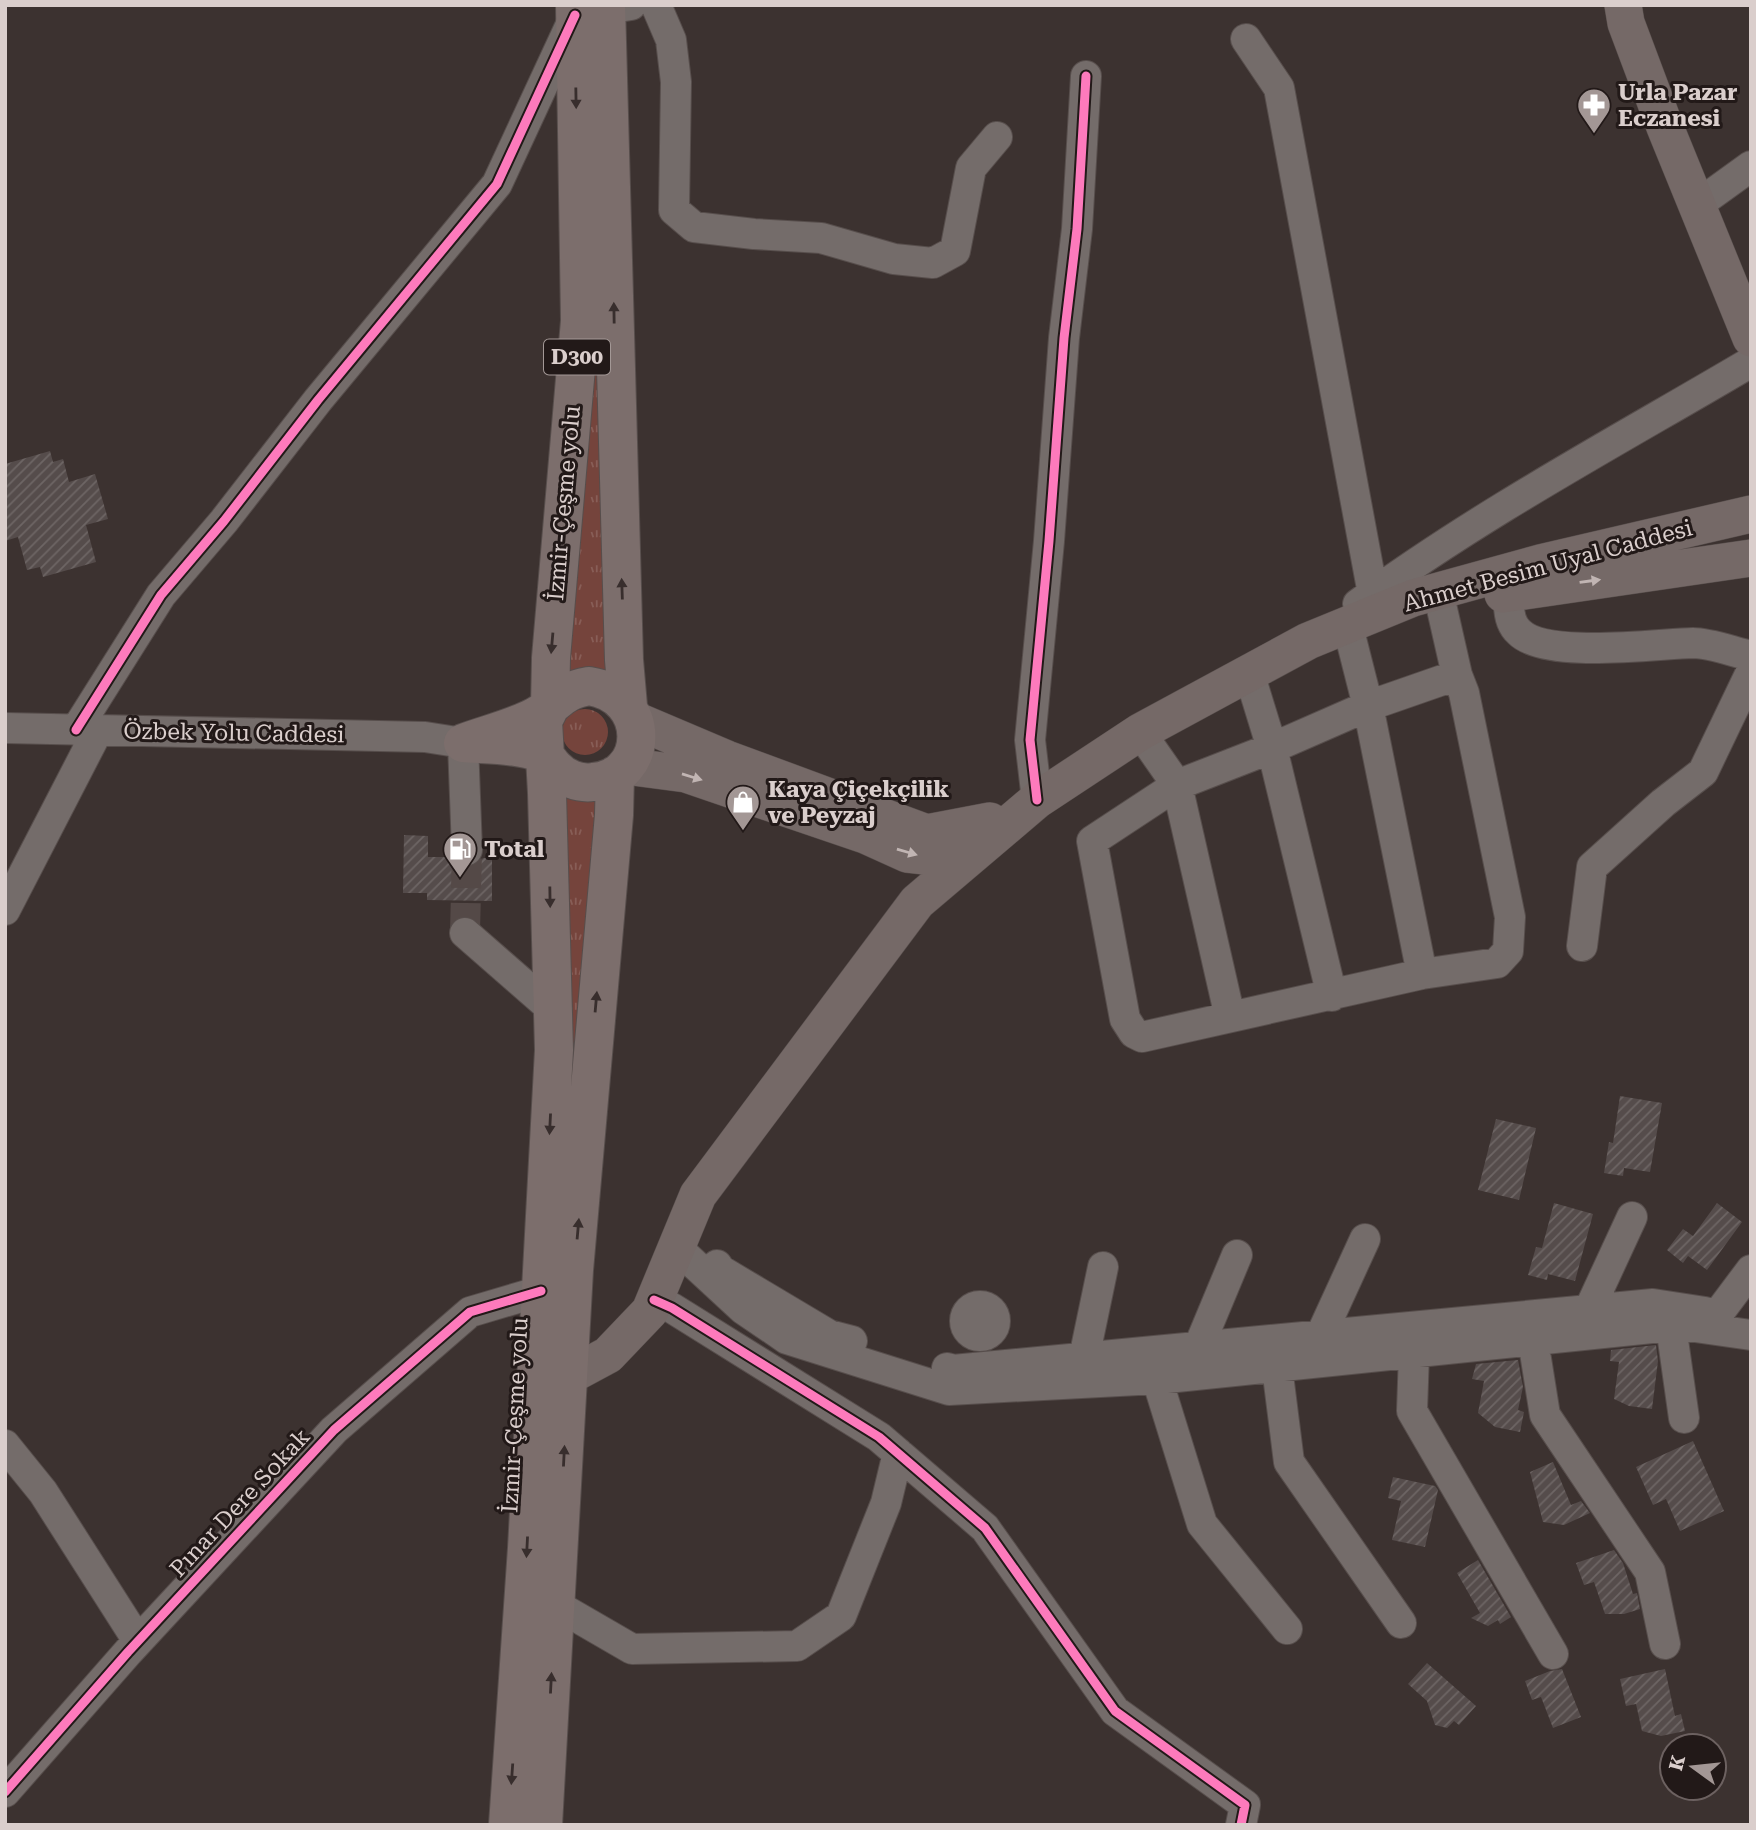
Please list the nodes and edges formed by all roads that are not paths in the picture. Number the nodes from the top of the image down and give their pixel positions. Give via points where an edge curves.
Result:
1 (656, 5) edge
2 (1623, 5) edge
3 (599, 8) edge
4 (1246, 39) dead end
5 (1086, 76) dead end
6 (997, 137) dead end
7 (1751, 166) edge
8 (1697, 205) junction
9 (1751, 338) edge
10 (1751, 362) edge
11 (1751, 514) edge
12 (1751, 558) edge
13 (1510, 592) junction
14 (1373, 594) junction
15 (1442, 609) junction
16 (1349, 631) junction
17 (1308, 641) junction
18 (1751, 656) edge
19 (1249, 673) junction
20 (1751, 673) edge
21 (1457, 675) junction
22 (1368, 706) junction
23 (550, 707) junction
24 (631, 713) junction
25 (5, 728) edge
26 (87, 730) junction
27 (1140, 732) junction
28 (463, 743) junction
29 (1272, 748) junction
30 (543, 755) junction
31 (620, 771) junction
32 (1177, 785) junction
33 (1028, 808) junction
34 (467, 850) tunnel mouth
35 (5, 910) edge
36 (465, 933) dead end
37 (1582, 946) dead end
38 (1422, 974) junction
39 (1332, 996) junction
40 (552, 1009) junction
41 (1230, 1017) junction
42 (1632, 1217) dead end
43 (682, 1236) junction
44 (1365, 1239) dead end
45 (1237, 1255) dead end
46 (1103, 1267) dead end
47 (1751, 1270) edge
48 (541, 1290) junction
49 (654, 1300) junction
50 (1588, 1310) junction
51 (1717, 1314) junction
52 (1751, 1320) edge
53 (1430, 1325) junction
54 (1671, 1326) junction
55 (973, 1335) dead end
56 (1321, 1335) junction
57 (1751, 1335) edge
58 (1533, 1340) junction
59 (1198, 1347) junction
60 (1414, 1353) junction
61 (1084, 1358) junction
62 (1277, 1367) junction
63 (953, 1370) junction
64 (569, 1376) junction
65 (1188, 1376) junction
66 (1157, 1379) junction
67 (1684, 1418) dead end
68 (5, 1445) edge
69 (898, 1453) junction
70 (556, 1605) junction
71 (1401, 1623) dead end
72 (1287, 1629) dead end
73 (138, 1641) junction
74 (1665, 1644) dead end
75 (1553, 1654) dead end
76 (5, 1792) edge
77 (508, 1825) edge
78 (543, 1825) edge
79 (1241, 1825) edge

1 - 6 street via 671,40 676,82 674,210 694,227 821,238 894,259 933,264 955,251 971,168
2 - 8 main road
3 -> 23 highway, İzmir-Çeşme yolu / D300
24 -> 3 highway, İzmir-Çeşme yolu / D300 via 624,647
3 - 26 street via 497,184 161,595
4 - 14 street via 1279,88
5 - 33 street
7 - 8 street
8 - 9 main road
10 - 14 street via 1527,494
11 - 17 main road, Ahmet Besim Uyal Caddesi via 1413,598
13 -> 12 main road, Ahmet Besim Uyal Caddesi
13 - 15 main road, Ahmet Besim Uyal Caddesi
13 - 18 street via 1507,610 1518,632 1540,644 1608,648 1696,643
14 - 17 street
15 - 16 main road, Ahmet Besim Uyal Caddesi
15 - 21 street
16 - 17 main road, Ahmet Besim Uyal Caddesi
16 - 22 street
17 - 19 main road, Ahmet Besim Uyal Caddesi
19 - 27 main road, Ahmet Besim Uyal Caddesi
19 - 29 street
20 - 37 street via 1703,772 1592,866
21 - 22 street
21 - 38 street via 1510,916 1508,951 1497,963
22 - 29 street
22 - 38 street
23 - 24 highway via 567,692 589,687 617,696
23 - 28 highway via 535,717
23 - 30 highway, D300 via 543,721
24 - 31 highway, D300 via 635,744
24 - 33 main road via 727,759 927,833
25 - 26 street, Özbek Yolu Caddesi
26 - 28 street, Özbek Yolu Caddesi via 425,737
26 - 35 street
27 - 32 street
27 - 33 main road, Ahmet Besim Uyal Caddesi
28 - 30 highway
28 - 34 street
29 - 32 street
29 - 39 street
30 - 31 highway via 558,771 580,782 592,783
30 -> 40 highway, İzmir-Çeşme yolu / D300
31 -> 33 main road via 687,774 866,835 907,854 943,858 973,845
64 -> 31 highway, D300 via 574,1270
32 - 41 street
32 - 41 street via 1092,841 1125,1019 1133,1033 1142,1037
33 - 43 main road via 917,902 698,1195
36 - 40 street
38 - 39 street
39 - 41 street
40 -> 48 highway, İzmir-Çeşme yolu / D300
42 - 50 street
43 - 49 main road
43 - 63 street via 720,1270 829,1335
43 - 66 street via 743,1309 787,1339 949,1390
44 - 56 street
45 - 59 street
46 - 61 street
47 - 51 street
48 - 73 street, Pınar Dere Sokak via 470,1312 334,1430
48 -> 77 highway, İzmir-Çeşme yolu / D300
49 - 64 main road via 650,1311 608,1355
49 - 69 street
50 - 51 street via 1653,1304
50 - 53 street
51 - 52 street
53 - 56 street
53 - 60 street
54 - 57 street
54 - 58 street
54 - 67 street
55 - 63 street
56 - 59 street
58 - 60 street
58 - 74 street via 1545,1415 1650,1572
59 - 61 street
59 - 65 street
60 - 62 street
60 - 75 street via 1412,1411
61 - 63 street
62 - 65 street
62 - 71 street via 1289,1462
70 -> 64 highway, D300
65 - 66 street
66 - 72 street via 1202,1524
68 - 73 street via 43,1492
69 - 70 street via 886,1503 841,1616 797,1646 632,1649
69 - 79 street via 985,1528 1115,1711 1245,1805
78 -> 70 highway, D300
73 - 76 street, Pınar Dere Sokak

